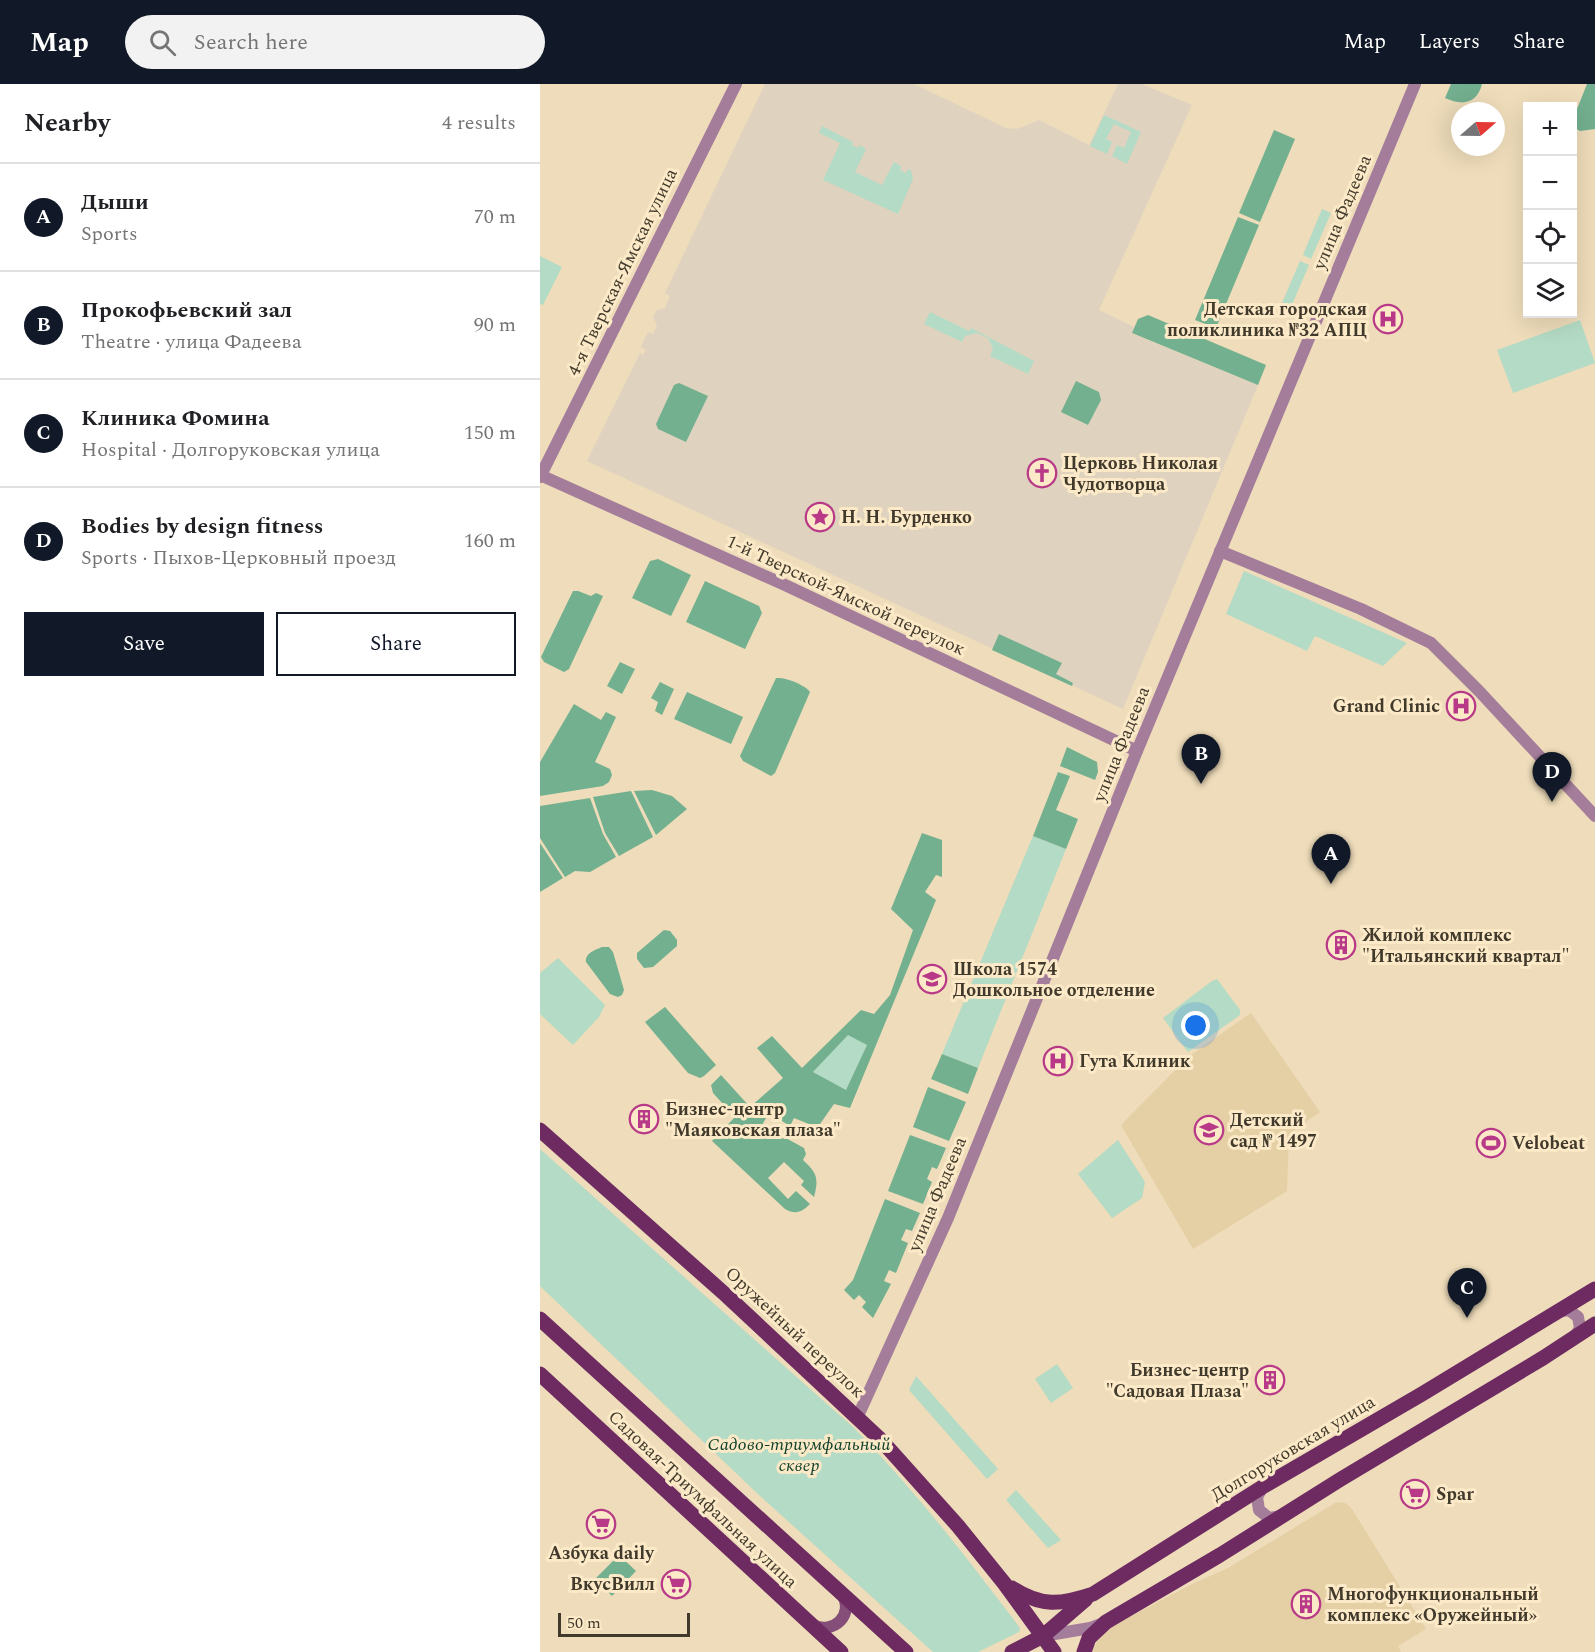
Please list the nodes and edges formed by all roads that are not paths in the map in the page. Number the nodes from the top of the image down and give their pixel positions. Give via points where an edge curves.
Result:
1 (736, 84) edge
2 (1415, 84) edge
3 (540, 476) edge
4 (1220, 551) junction
5 (1137, 751) junction
6 (1595, 816) edge
7 (540, 1130) edge
8 (1595, 1288) edge
9 (1556, 1312) junction
10 (540, 1319) edge
11 (1595, 1324) edge
12 (1573, 1339) junction
13 (540, 1374) edge
14 (858, 1416) junction
15 (1264, 1486) junction
16 (1282, 1516) junction
17 (1004, 1583) junction
18 (840, 1591) junction
19 (1093, 1594) junction
20 (1106, 1622) junction
21 (809, 1623) junction
22 (1043, 1636) junction
23 (841, 1652) edge
24 (906, 1652) edge
25 (1012, 1652) edge
26 (1054, 1652) edge
27 (1084, 1652) edge

1 - 3 street, 4-я Тверская-Ямская улица
2 - 4 street, улица Фадеева
3 - 5 street, 1-й Тверской-Ямской переулок via 785,585
4 - 5 street, улица Фадеева
4 - 6 street via 1431,643
5 - 14 street, улица Фадеева via 948,1218
7 - 14 main road, Оружейный переулок
8 - 9 main road, Долгоруковская улица
9 - 12 street via 1569,1310 1578,1317 1580,1328
9 - 15 main road, Долгоруковская улица
10 - 18 main road, Садовая-Триумфальная улица
11 - 12 main road
12 - 16 main road
13 - 21 main road, Садовая-Триумфальная улица
14 - 17 main road, Оружейный переулок
15 - 16 street via 1257,1497 1259,1510 1269,1518
15 - 19 main road, Долгоруковская улица
16 - 20 main road
17 - 19 main road, Долгоруковская улица via 1044,1603 1073,1601
17 - 22 main road, Оружейный переулок
18 - 21 main road via 846,1612 837,1625 823,1629
18 - 24 main road, Садовая-Триумфальная улица
19 - 22 main road
20 - 22 street via 1090,1629
20 - 27 main road via 1089,1638
21 - 23 main road, Садовая-Триумфальная улица
22 - 25 main road
22 - 26 main road, Оружейный переулок

